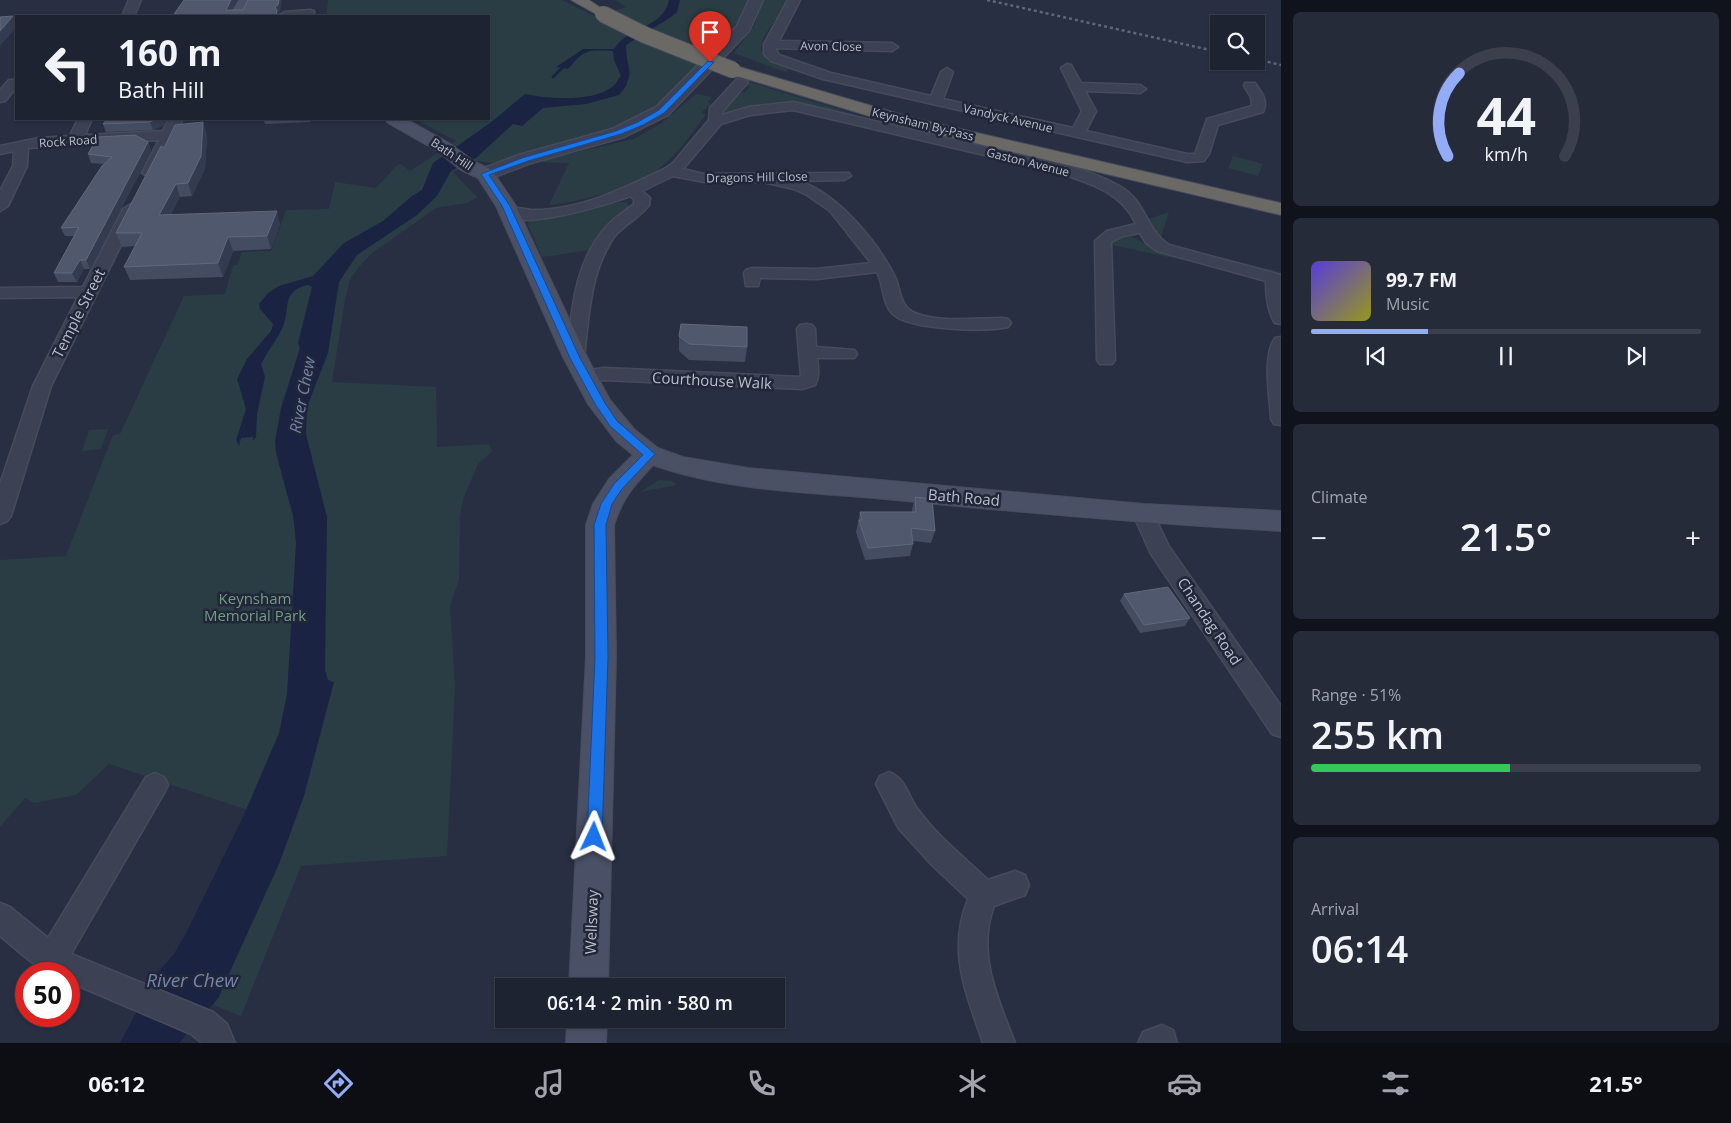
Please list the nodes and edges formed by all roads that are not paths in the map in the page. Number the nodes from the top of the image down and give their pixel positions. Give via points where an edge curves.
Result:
1 (135, 0) edge
2 (246, 0) edge
3 (285, 0) edge
4 (578, 0) edge
5 (756, 0) edge
6 (794, 0) edge
7 (607, 8) edge
8 (310, 13) dead end
9 (128, 15) edge
10 (237, 15) edge
11 (285, 15) edge
12 (293, 15) edge
13 (770, 44) junction
14 (892, 47) dead end
15 (1067, 68) dead end
16 (739, 71) junction
17 (947, 72) dead end
18 (1250, 86) dead end
19 (1076, 87) junction
20 (1140, 88) dead end
21 (936, 101) junction
22 (85, 120) edge
23 (175, 120) edge
24 (396, 120) edge
25 (716, 121) junction
26 (1077, 134) junction
27 (166, 135) junction
28 (76, 139) junction
29 (21, 145) junction
30 (0, 150) edge
31 (476, 170) junction
32 (672, 171) junction
33 (844, 176) dead end
34 (766, 178) junction
35 (632, 190) junction
36 (1281, 197) edge
37 (3, 198) edge
38 (1281, 209) edge
39 (509, 213) junction
40 (1145, 228) junction
41 (882, 267) junction
42 (1278, 279) edge
43 (752, 282) dead end
44 (88, 292) junction
45 (0, 293) edge
46 (1281, 319) edge
47 (1002, 323) dead end
48 (806, 329) dead end
49 (1281, 342) edge
50 (808, 352) junction
51 (848, 354) dead end
52 (1106, 360) dead end
53 (580, 367) junction
54 (1281, 419) edge
55 (649, 454) junction
56 (1144, 514) junction
57 (0, 516) edge
58 (1281, 521) edge
59 (1281, 726) edge
60 (889, 784) dead end
61 (155, 785) dead end
62 (1015, 886) dead end
63 (984, 895) junction
64 (1, 920) edge
65 (51, 960) junction
66 (588, 978) edge
67 (587, 1028) edge
68 (211, 1033) edge
69 (586, 1043) edge
70 (999, 1043) edge

1 - 9 street
2 - 10 main road
3 - 11 street
4 - 7 highway, Keynsham By-Pass
5 - 31 street via 744,28 662,112 624,131 525,160
6 - 13 street
7 - 16 highway, Keynsham By-Pass, bridge via 645,35
8 - 12 street
13 - 14 street, Avon Close
13 - 21 street, Vandyck Avenue via 770,54 775,58 803,70
15 - 19 street
16 - 25 street via 715,111
16 - 36 highway, Keynsham By-Pass
16 - 38 highway, Keynsham By-Pass via 908,122
17 - 21 street
18 - 26 street, Vandyck Avenue via 1257,96 1258,109 1212,122 1199,158
19 - 20 street
19 - 26 street via 1089,111
21 - 26 street, Vandyck Avenue
22 - 28 street
23 - 27 street, Temple Street
24 - 31 main road, Bath Hill
25 - 32 street
25 - 40 street, Gaston Avenue via 749,111 794,106 1061,169 1124,197 1134,206
27 - 28 street, Rock Road
27 - 44 street, Temple Street via 162,150
28 - 29 street, Rock Road
29 - 30 street, Rock Road
29 - 37 street via 20,166
31 - 39 main road, Bath Hill
32 - 34 street, Dragons Hill Close via 704,178
32 - 35 street
33 - 34 street, Dragons Hill Close
34 - 41 street via 786,181 812,191 833,204
35 - 39 street via 558,212 536,215
35 - 53 street via 642,198 641,205 610,232 596,254 579,311
39 - 53 main road, Bath Hill
40 - 42 street, Gaston Avenue via 1151,241 1173,253
40 - 52 street via 1123,231 1103,241
41 - 43 street via 817,274 752,273
41 - 47 street via 896,308 907,316 932,321
42 - 46 street via 1275,297
44 - 45 street
44 - 57 street, Temple Street via 42,386
48 - 50 street, Courthouse Walk
49 - 54 street via 1277,367
50 - 51 street
50 - 53 street, Courthouse Walk via 810,378 802,383 604,374
53 - 55 main road, Bath Hill via 614,424
55 - 56 main road, Bath Road via 691,468 748,477
55 - 66 main road, Wellsway via 618,486 600,525 601,657
56 - 58 main road, Bath Road
56 - 59 street, Chandag Road via 1159,548
60 - 63 street via 909,820
61 - 65 street
62 - 63 street
63 - 70 street via 976,911 970,939 972,962
64 - 65 street
65 - 68 street via 134,995
67 - 69 main road

